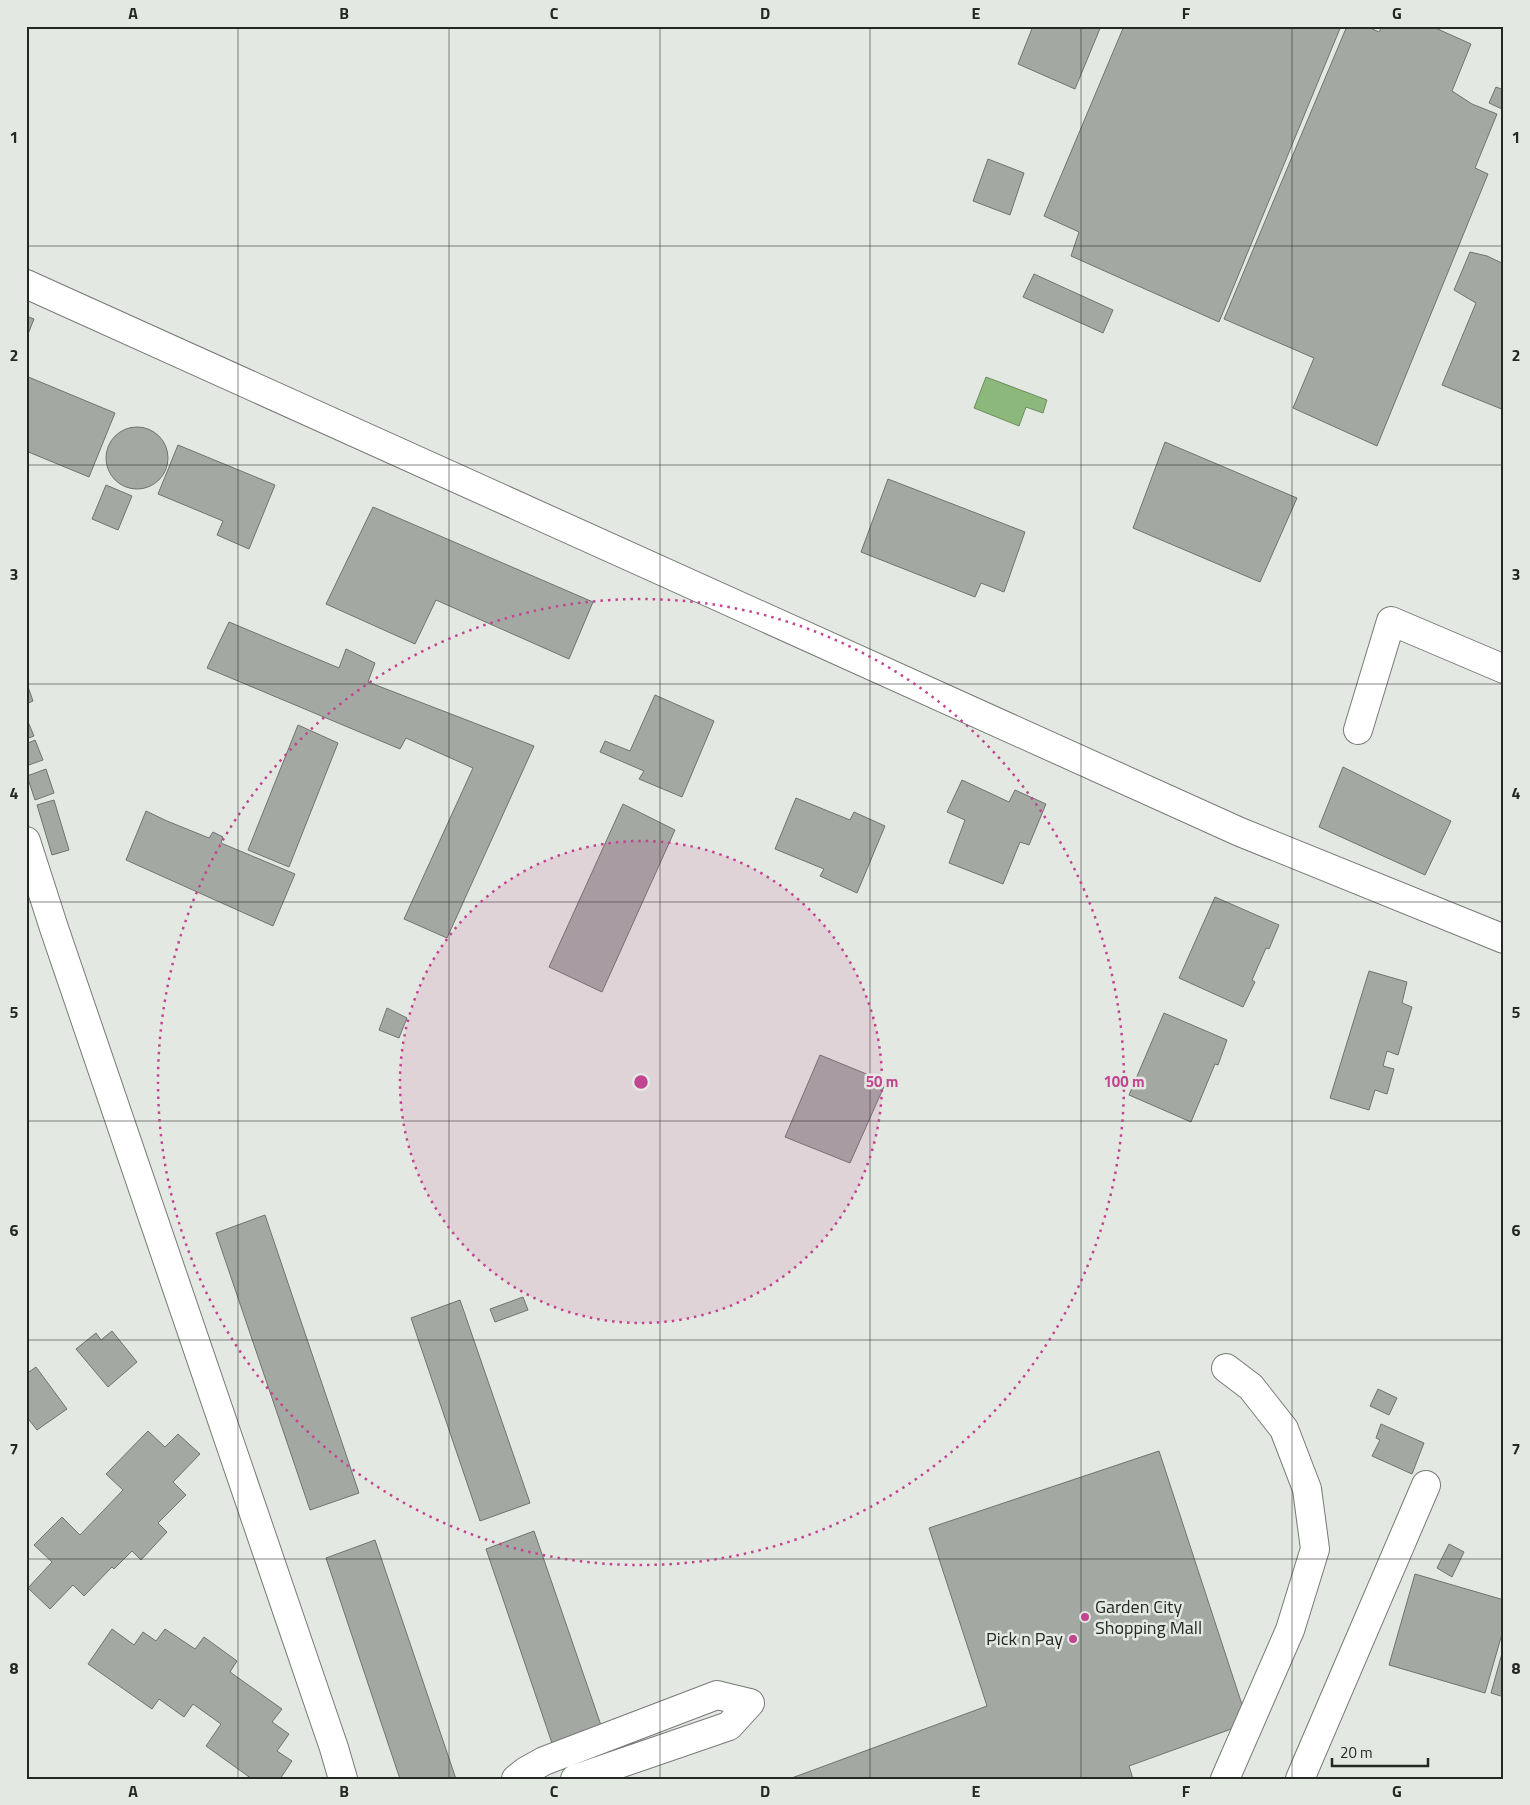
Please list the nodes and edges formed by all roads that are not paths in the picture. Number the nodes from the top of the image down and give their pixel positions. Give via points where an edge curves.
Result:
1 (26, 284) edge
2 (1504, 669) edge
3 (1358, 730) dead end
4 (26, 841) edge
5 (1504, 939) edge
6 (1226, 1368) dead end
7 (1426, 1485) dead end
8 (343, 1779) edge
9 (516, 1779) edge
10 (575, 1779) edge
11 (1225, 1779) edge
12 (1300, 1779) edge

1 - 5 street via 1240,832
2 - 3 street via 1391,621
4 - 8 street
6 - 11 street via 1251,1387 1284,1429 1307,1489 1315,1549 1290,1630
7 - 12 street
9 - 10 street via 544,1761 718,1696 750,1703 729,1726

